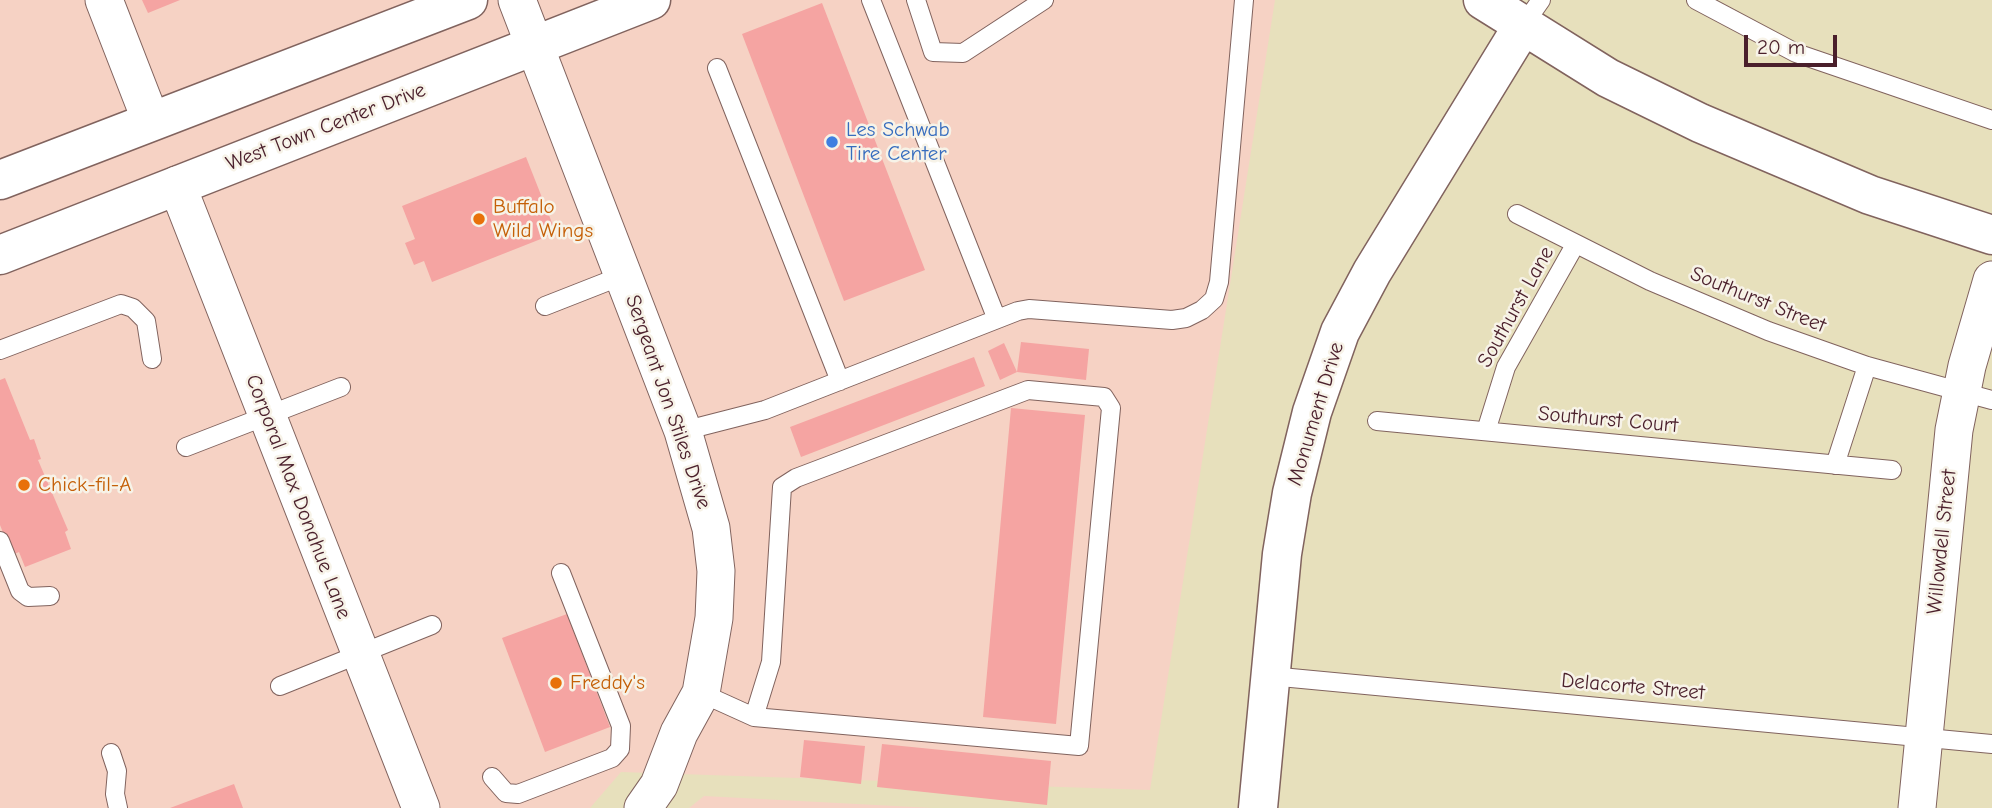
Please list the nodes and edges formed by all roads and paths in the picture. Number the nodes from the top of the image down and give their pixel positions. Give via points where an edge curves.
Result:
1 (104, 0) edge
2 (468, 0) edge
3 (517, 0) edge
4 (652, 0) edge
5 (871, 0) edge
6 (916, 0) edge
7 (1044, 0) edge
8 (1244, 0) edge
9 (1483, 0) edge
10 (1696, 0) edge
11 (1532, 13) edge
12 (535, 46) junction
13 (717, 68) dead end
14 (1992, 120) edge
15 (151, 121) junction
16 (0, 180) edge
17 (177, 185) junction
18 (1517, 214) dead end
19 (1992, 235) edge
20 (1575, 245) junction
21 (0, 255) edge
22 (624, 275) junction
23 (1992, 280) edge
24 (545, 306) dead end
25 (996, 317) junction
26 (0, 350) edge
27 (152, 359) dead end
28 (1867, 366) junction
29 (840, 381) junction
30 (341, 387) dead end
31 (1977, 396) edge
32 (267, 416) junction
33 (1377, 421) dead end
34 (683, 431) junction
35 (1486, 431) junction
36 (186, 447) dead end
37 (1835, 465) junction
38 (1892, 471) dead end
39 (0, 541) edge
40 (561, 573) dead end
41 (50, 596) dead end
42 (432, 625) dead end
43 (360, 654) junction
44 (1270, 676) junction
45 (281, 685) dead end
46 (701, 693) junction
47 (754, 717) junction
48 (1923, 737) junction
49 (1992, 744) edge
50 (111, 752) dead end
51 (492, 777) dead end
52 (118, 808) edge
53 (421, 808) edge
54 (643, 808) edge
55 (1258, 808) edge
56 (1917, 808) edge

1 - 15 street
2 - 15 street
3 - 12 street, Sergeant Jon Stiles Drive
4 - 12 street, West Town Center Drive
5 - 25 lane
6 - 7 lane via 933,52 964,52
8 - 25 lane via 1214,299 1186,318 1029,309
9 - 11 street
10 - 14 lane via 1796,53
11 - 19 street via 1653,101 1870,195
11 - 44 street, Monument Drive via 1386,247 1331,355 1292,493
12 - 17 street, West Town Center Drive
12 - 22 street, Sergeant Jon Stiles Drive
13 - 29 lane
15 - 16 street
17 - 21 street, West Town Center Drive
17 - 32 street, Corporal Max Donahue Lane
18 - 20 lane, Southurst Street
20 - 28 lane, Southurst Street via 1727,314
20 - 35 lane, Southurst Lane via 1506,367
22 - 24 lane
22 - 34 street, Sergeant Jon Stiles Drive
23 - 31 street, Willowdell Street
25 - 29 lane
26 - 27 lane via 121,304 146,321
28 - 31 lane, Southurst Street
28 - 37 lane
29 - 34 lane via 765,410
30 - 32 lane
31 - 48 street, Willowdell Street via 1944,513
32 - 36 lane
32 - 43 street, Corporal Max Donahue Lane
33 - 35 lane, Southurst Court
34 - 46 street, Sergeant Jon Stiles Drive via 711,528 716,571 714,618
35 - 37 lane, Southurst Court
37 - 38 lane, Southurst Court
39 - 41 lane via 20,591 28,597
40 - 51 lane via 621,726 620,749 612,758 519,794 506,793
42 - 43 lane
43 - 45 lane
43 - 53 street, Corporal Max Donahue Lane
44 - 48 lane, Delacorte Street
44 - 55 street, Monument Drive
46 - 47 lane
46 - 54 street, Sergeant Jon Stiles Drive via 659,785
47 - 47 lane via 1079,746 1111,408 1104,397 1028,390 782,487 771,662
48 - 49 lane, Delacorte Street
48 - 56 street, Willowdell Street
50 - 52 lane via 117,771

